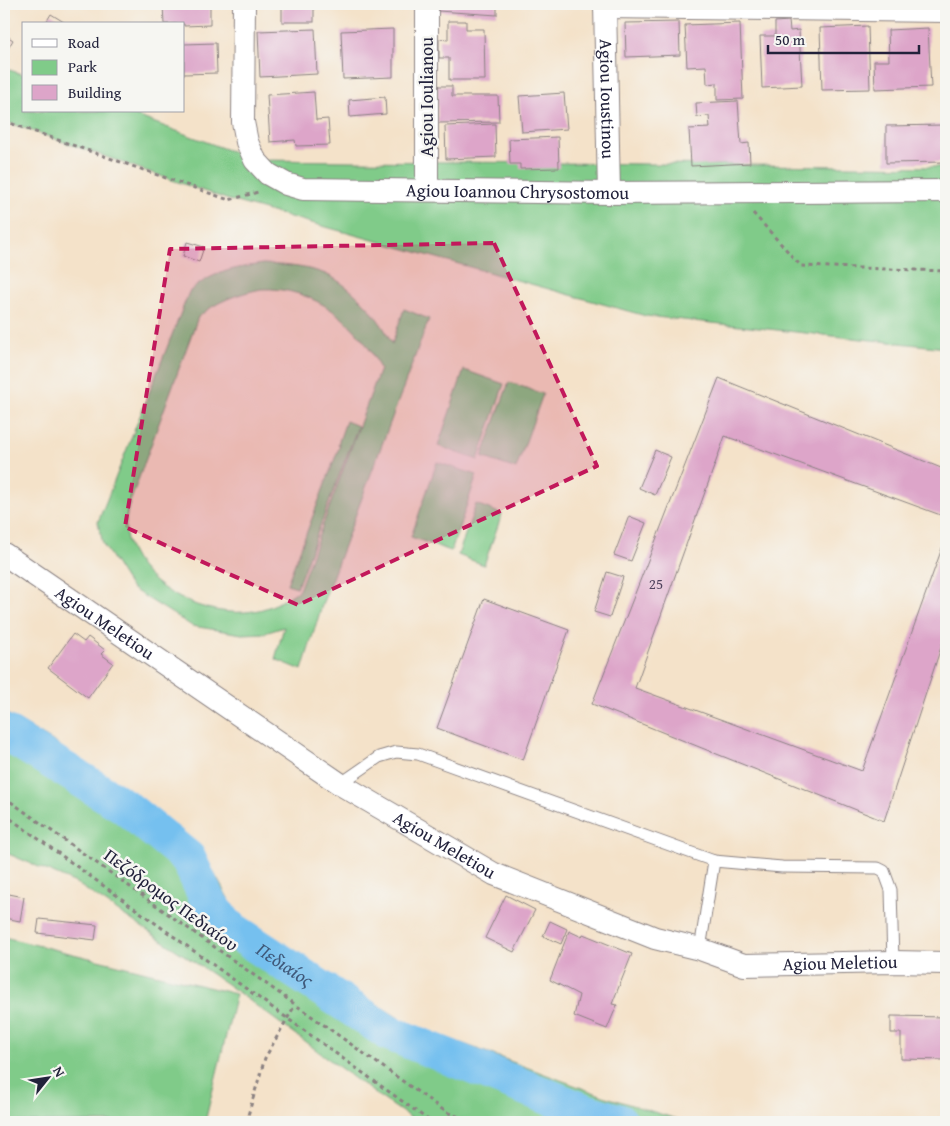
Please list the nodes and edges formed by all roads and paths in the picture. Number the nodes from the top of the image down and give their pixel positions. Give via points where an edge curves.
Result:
1 (244, 4) edge
2 (427, 4) edge
3 (605, 6) edge
4 (946, 11) edge
5 (4, 121) edge
6 (286, 184) junction
7 (428, 190) junction
8 (946, 191) edge
9 (734, 192) junction
10 (609, 193) junction
11 (946, 271) edge
12 (4, 554) edge
13 (340, 784) junction
14 (4, 797) edge
15 (4, 814) edge
16 (714, 861) junction
17 (700, 949) junction
18 (893, 962) junction
19 (946, 963) edge
20 (295, 1005) junction
21 (287, 1019) junction
22 (246, 1122) edge
23 (431, 1122) edge
24 (473, 1122) edge

1 - 6 street, Agiou Ioannou Chrysostomou via 243,122 247,142 255,160 268,174
2 - 7 street, Agiou Ioulianou
3 - 4 street
3 - 10 street, Agiou Ioustinou
5 - 6 path via 230,200
6 - 7 street, Agiou Ioannou Chrysostomou via 303,189
7 - 10 street, Agiou Ioannou Chrysostomou
8 - 9 street, Agiou Ioannou Chrysostomou
9 - 10 street, Agiou Ioannou Chrysostomou
9 - 11 path via 801,266
12 - 13 street, Agiou Meletiou
13 - 16 lane via 379,757 396,752 418,754
13 - 17 street, Agiou Meletiou via 494,874 655,938
14 - 20 path, Πεζόδρομος Πεδιαίου
15 - 21 path
16 - 17 lane
16 - 18 lane via 782,867 878,868 884,871 891,890
17 - 18 street, Agiou Meletiou via 744,965
18 - 19 street, Agiou Meletiou
20 - 21 path
20 - 24 path, Πεζόδρομος Πεδιαίου via 446,1112
21 - 22 path via 265,1058
21 - 23 path

